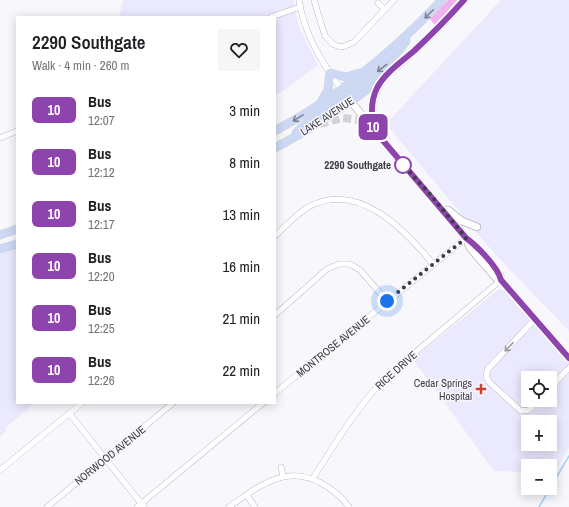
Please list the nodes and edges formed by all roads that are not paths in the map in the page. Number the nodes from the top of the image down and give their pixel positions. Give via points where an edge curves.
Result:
1 (299, 0) edge
2 (314, 0) edge
3 (394, 0) edge
4 (442, 0) edge
5 (464, 0) edge
6 (378, 2) dead end
7 (300, 7) junction
8 (385, 10) junction
9 (274, 16) edge
10 (415, 27) junction
11 (368, 69) junction
12 (330, 74) junction
13 (385, 76) junction
14 (346, 96) junction
15 (318, 106) junction
16 (276, 130) edge
17 (374, 130) junction
18 (16, 132) edge
19 (0, 138) edge
20 (276, 147) edge
21 (434, 200) junction
22 (477, 227) dead end
23 (16, 229) edge
24 (0, 235) edge
25 (276, 235) edge
26 (466, 238) junction
27 (16, 244) edge
28 (0, 249) edge
29 (433, 264) junction
30 (501, 280) junction
31 (387, 301) junction
32 (276, 314) edge
33 (535, 319) junction
34 (569, 358) edge
35 (569, 368) edge
36 (557, 381) edge
37 (276, 392) edge
38 (81, 404) edge
39 (172, 404) edge
40 (262, 404) edge
41 (532, 407) edge
42 (69, 413) junction
43 (105, 459) junction
44 (281, 467) dead end
45 (0, 470) edge
46 (283, 476) junction
47 (312, 478) junction
48 (247, 495) junction
49 (141, 506) edge
50 (46, 507) edge
51 (229, 507) edge
52 (255, 507) edge
53 (349, 507) edge

1 - 7 street
2 - 8 street via 325,36 336,46 354,42
3 - 8 street
4 -> 10 main road, LAKE AVENUE
5 - 13 main road, LAKE AVENUE via 438,29
6 - 8 street
7 - 9 street
7 - 12 street via 313,45
10 - 11 main road, LAKE AVENUE
10 -> 14 main road via 399,52
11 - 12 main road via 352,76
11 - 14 main road, LAKE AVENUE
12 - 14 street
12 - 15 main road via 328,90
13 - 14 main road, LAKE AVENUE
13 - 17 main road via 377,87 372,102
14 - 15 main road, LAKE AVENUE
14 - 17 street
14 - 20 main road, LAKE AVENUE
15 -> 16 main road, LAKE AVENUE
17 - 21 street
18 - 19 street
21 - 22 street via 462,221
21 - 26 street
23 - 24 main road
25 - 29 street via 310,206 330,200 350,200 370,207 401,229
26 - 29 street, MONTROSE AVENUE
26 - 30 street via 500,274
27 - 28 main road
29 - 31 street, MONTROSE AVENUE
30 - 33 street
30 - 47 street, RICE DRIVE via 386,377 350,421
31 - 32 street via 360,270 350,264 339,264 327,269
31 - 37 street, MONTROSE AVENUE
33 - 34 street
33 -> 41 street via 488,370 486,376 489,382 521,411
35 - 36 street
38 - 42 street
39 - 43 street, NORWOOD AVENUE
40 - 49 street
42 - 43 street
42 - 45 street
43 - 49 street
43 - 50 street, NORWOOD AVENUE
44 - 46 street
46 - 47 street via 302,475
46 - 48 street
47 - 53 street via 332,490
48 - 51 street
48 - 52 street

